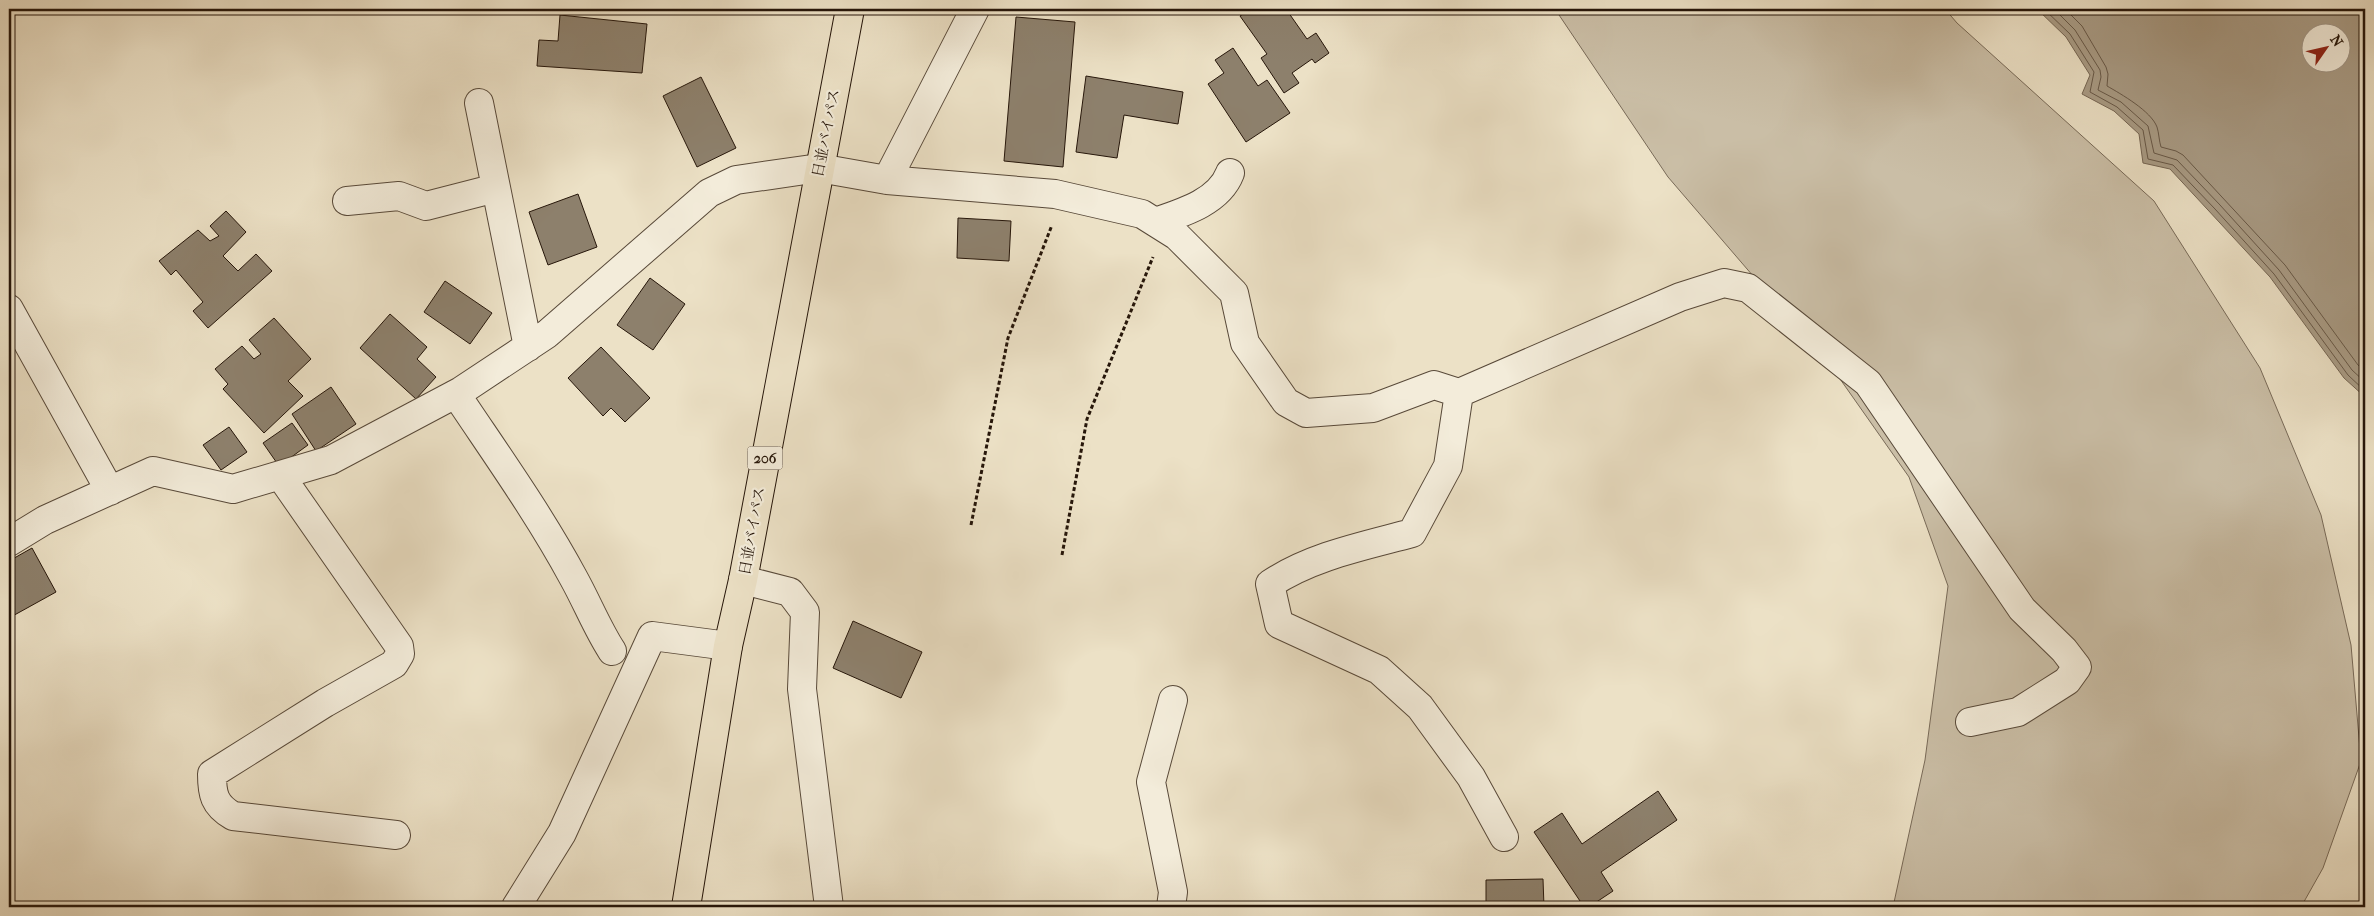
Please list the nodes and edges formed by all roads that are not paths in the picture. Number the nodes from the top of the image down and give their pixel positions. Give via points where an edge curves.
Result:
1 (850, 9) edge
2 (975, 9) edge
3 (479, 104) dead end
4 (818, 168) junction
5 (1230, 173) dead end
6 (887, 180) junction
7 (496, 188) junction
8 (347, 201) dead end
9 (1160, 226) junction
10 (9, 309) edge
11 (528, 347) junction
12 (1459, 393) junction
13 (456, 394) junction
14 (280, 475) junction
15 (110, 491) junction
16 (9, 542) edge
17 (743, 580) junction
18 (728, 646) junction
19 (612, 651) dead end
20 (1173, 700) dead end
21 (1970, 722) dead end
22 (396, 835) dead end
23 (1504, 837) dead end
24 (1176, 906) edge
25 (516, 907) edge
26 (686, 907) edge
27 (829, 907) edge

1 - 4 highway, 日並バイパス / 206
2 - 6 street
3 - 7 street
4 - 6 street
4 - 11 street via 736,180 709,193 606,284
4 - 17 highway, 日並バイパス / 206
5 - 9 street via 1226,184 1190,211
6 - 9 street via 1063,195 1142,214
7 - 8 street via 426,206 398,196
7 - 11 street
9 - 12 street via 1177,236 1234,293 1246,343 1286,402 1306,413 1373,408 1434,385
10 - 15 street
11 - 13 street
12 - 21 street via 1680,297 1724,283 1748,288 1868,383 2022,609 2077,667 2067,681 2018,712
12 - 23 street via 1448,466 1412,533 1292,570 1270,584 1279,624 1379,670 1420,706 1471,777
13 - 14 street via 331,460
13 - 19 street via 573,576
14 - 15 street via 233,489 153,471
14 - 22 street via 399,646 400,654 394,664 212,774 212,791 220,809 233,816
15 - 16 street via 46,520
17 - 18 highway, 日並バイパス / 206
17 - 27 street via 790,592 805,612 802,690
18 - 25 street via 652,636 562,833
18 - 26 highway, 日並バイパス / 206
20 - 24 street via 1151,782

